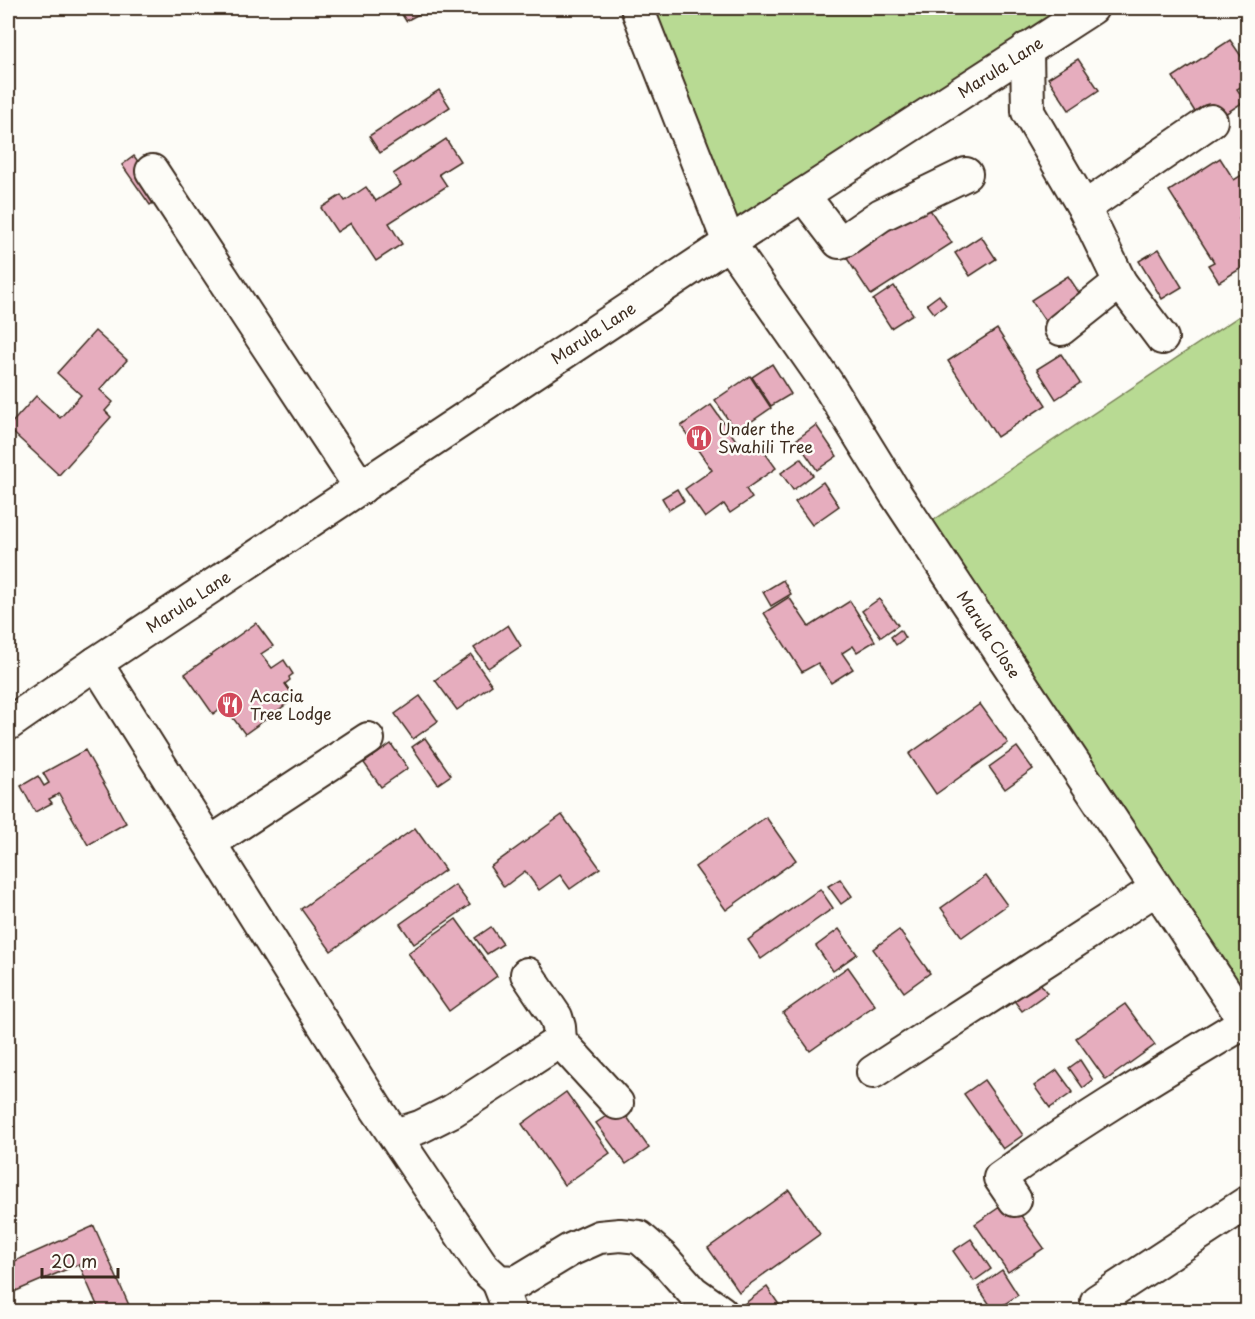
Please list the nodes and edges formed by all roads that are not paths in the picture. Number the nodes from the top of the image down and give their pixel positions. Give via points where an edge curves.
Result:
1 (637, 8) edge
2 (1092, 8) edge
3 (1027, 49) junction
4 (1211, 121) dead end
5 (152, 171) dead end
6 (966, 174) dead end
7 (803, 195) junction
8 (1084, 208) junction
9 (729, 243) junction
10 (1120, 282) junction
11 (1061, 329) dead end
12 (1162, 338) dead end
13 (361, 488) junction
14 (96, 663) junction
15 (8, 724) edge
16 (368, 739) dead end
17 (210, 843) junction
18 (1156, 889) junction
19 (527, 974) dead end
20 (1246, 1024) edge
21 (560, 1041) junction
22 (873, 1072) dead end
23 (597, 1092) dead end
24 (395, 1135) junction
25 (1015, 1200) dead end
26 (1248, 1202) edge
27 (498, 1281) junction
28 (1097, 1301) dead end
29 (510, 1311) edge
30 (721, 1311) edge

1 - 9 street, Marula Close
2 - 3 street, Marula Lane
3 - 7 street, Marula Lane
3 - 8 street via 1028,112
4 - 8 street
5 - 13 street
6 - 7 street via 881,215 839,242
7 - 9 street, Marula Lane
8 - 10 street
9 - 13 street, Marula Lane
9 - 18 street, Marula Close via 827,383
10 - 11 street
10 - 12 street
13 - 14 street, Marula Lane
14 - 15 street, Marula Lane
14 - 17 street
16 - 17 street
17 - 24 street
18 - 20 street, Marula Close
18 - 22 street
19 - 21 street via 556,1017
20 - 25 street via 1157,1075 1000,1178
21 - 23 street
21 - 24 street via 452,1111
24 - 27 street via 483,1267
26 - 28 street
27 - 29 street
27 - 30 street via 517,1282 599,1237 639,1237 693,1292

